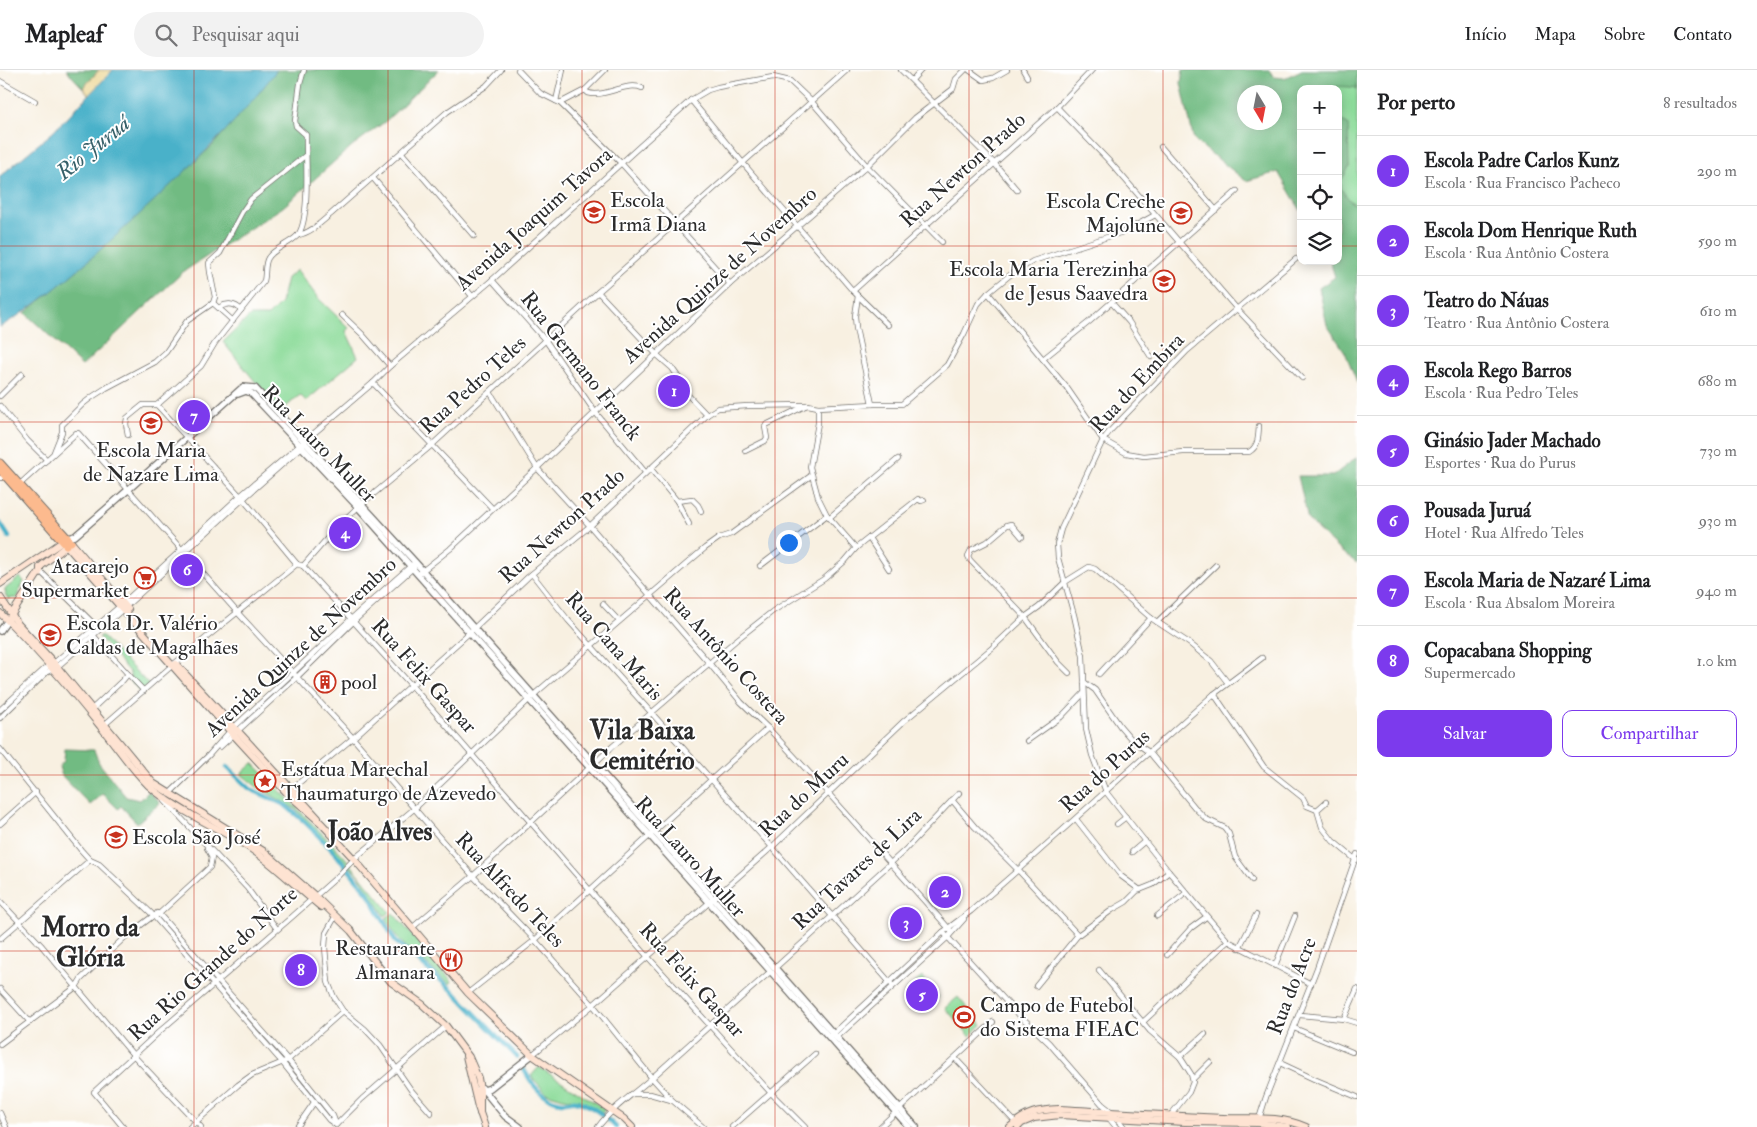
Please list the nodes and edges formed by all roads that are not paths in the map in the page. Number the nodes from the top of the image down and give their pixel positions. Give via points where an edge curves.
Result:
1 (304, 70) edge
2 (501, 70) edge
3 (518, 70) edge
4 (563, 70) edge
5 (605, 70) edge
6 (847, 70) edge
7 (901, 70) edge
8 (921, 70) edge
9 (964, 70) edge
10 (969, 70) edge
11 (1007, 70) edge
12 (1023, 70) edge
13 (1092, 70) edge
14 (1026, 77) dead end
15 (912, 80) junction
16 (0, 81) edge
17 (642, 88) dead end
18 (585, 90) junction
19 (691, 100) junction
20 (35, 101) dead end
21 (558, 102) junction
22 (812, 102) junction
23 (935, 104) junction
24 (1057, 107) junction
25 (1161, 146) dead end
26 (402, 153) junction
27 (306, 155) junction
28 (621, 162) junction
29 (742, 162) junction
30 (994, 163) junction
31 (867, 166) junction
32 (372, 178) junction
33 (1017, 190) dead end
34 (1237, 191) dead end
35 (1216, 210) junction
36 (1155, 215) junction
37 (675, 224) junction
38 (798, 225) junction
39 (926, 225) junction
40 (298, 234) junction
41 (474, 236) dead end
42 (942, 242) dead end
43 (1179, 242) junction
44 (1296, 259) dead end
45 (492, 280) junction
46 (730, 284) junction
47 (598, 292) junction
48 (853, 292) junction
49 (988, 293) junction
50 (472, 296) junction
51 (858, 296) junction
52 (1111, 302) junction
53 (212, 304) junction
54 (220, 308) junction
55 (1237, 309) junction
56 (241, 310) junction
57 (342, 315) dead end
58 (233, 322) junction
59 (888, 325) dead end
60 (546, 341) junction
61 (656, 354) junction
62 (1151, 357) dead end
63 (1043, 359) junction
64 (390, 366) junction
65 (22, 374) dead end
66 (1302, 378) dead end
67 (373, 383) junction
68 (490, 392) junction
69 (0, 396) edge
70 (157, 404) junction
71 (872, 404) junction
72 (808, 405) junction
73 (0, 406) edge
74 (818, 407) junction
75 (595, 412) junction
76 (707, 415) junction
77 (1259, 426) dead end
78 (128, 435) dead end
79 (187, 438) junction
80 (1103, 440) junction
81 (303, 444) junction
82 (432, 445) junction
83 (745, 451) dead end
84 (53, 453) junction
85 (898, 459) dead end
86 (47, 460) junction
87 (537, 468) junction
88 (650, 468) junction
89 (645, 472) junction
90 (3, 473) edge
91 (812, 475) junction
92 (18, 486) junction
93 (129, 489) junction
94 (242, 497) junction
95 (677, 500) junction
96 (924, 500) dead end
97 (360, 506) junction
98 (492, 508) junction
99 (702, 512) dead end
100 (828, 516) junction
101 (689, 524) dead end
102 (590, 526) junction
103 (1022, 537) dead end
104 (869, 538) junction
105 (69, 541) junction
106 (856, 548) junction
107 (183, 550) junction
108 (30, 564) junction
109 (300, 565) junction
110 (414, 565) junction
111 (1216, 565) dead end
112 (760, 566) dead end
113 (889, 569) dead end
114 (39, 572) junction
115 (420, 573) junction
116 (532, 574) junction
117 (1064, 582) junction
118 (0, 584) edge
119 (650, 594) junction
120 (0, 597) edge
121 (603, 604) dead end
122 (123, 606) junction
123 (0, 613) edge
124 (238, 613) junction
125 (10, 617) junction
126 (1025, 617) junction
127 (1151, 618) junction
128 (352, 620) junction
129 (619, 621) junction
130 (1157, 622) junction
131 (97, 628) junction
132 (0, 631) edge
133 (471, 631) junction
134 (91, 633) junction
135 (592, 645) junction
136 (1262, 658) dead end
137 (709, 663) junction
138 (173, 664) junction
139 (53, 666) junction
140 (1069, 673) dead end
141 (128, 674) junction
142 (1099, 674) dead end
143 (295, 675) junction
144 (1084, 682) junction
145 (1228, 683) junction
146 (412, 686) junction
147 (144, 691) junction
148 (1084, 694) junction
149 (1214, 694) junction
150 (531, 699) junction
151 (92, 709) junction
152 (0, 710) edge
153 (652, 714) junction
154 (0, 718) edge
155 (103, 726) junction
156 (768, 728) junction
157 (235, 731) junction
158 (353, 738) junction
159 (1027, 741) dead end
160 (0, 749) edge
161 (1150, 753) junction
162 (471, 754) junction
163 (592, 766) junction
164 (710, 779) junction
165 (289, 791) junction
166 (36, 792) junction
167 (1106, 792) junction
168 (959, 793) dead end
169 (828, 794) junction
170 (167, 798) junction
171 (952, 800) junction
172 (1326, 802) dead end
173 (415, 808) junction
174 (1317, 810) junction
175 (1126, 816) junction
176 (1076, 819) junction
177 (532, 822) junction
178 (0, 824) edge
179 (1116, 824) dead end
180 (652, 834) junction
181 (1145, 841) junction
182 (204, 842) junction
183 (772, 847) junction
184 (1132, 852) dead end
185 (1357, 854) edge
186 (354, 859) junction
187 (90, 860) junction
188 (1356, 860) junction
189 (891, 862) junction
190 (1018, 870) junction
191 (1169, 872) junction
192 (473, 876) junction
193 (1252, 880) dead end
194 (591, 889) junction
195 (1140, 890) junction
196 (1186, 893) junction
197 (313, 897) junction
198 (711, 900) junction
199 (0, 901) edge
200 (152, 914) junction
201 (159, 914) junction
202 (333, 915) junction
203 (1256, 915) dead end
204 (831, 916) junction
205 (1157, 916) dead end
206 (1295, 916) dead end
207 (1206, 917) junction
208 (20, 922) junction
209 (413, 927) junction
210 (278, 929) junction
211 (950, 930) junction
212 (943, 932) junction
213 (1078, 935) junction
214 (948, 937) junction
215 (0, 939) edge
216 (535, 940) junction
217 (1228, 941) junction
218 (1240, 948) junction
219 (1167, 955) dead end
220 (648, 957) junction
221 (1275, 966) junction
222 (772, 970) junction
223 (1098, 970) dead end
224 (889, 982) junction
225 (216, 983) junction
226 (1310, 984) junction
227 (893, 986) junction
228 (1036, 986) dead end
229 (76, 987) junction
230 (0, 989) edge
231 (1357, 989) edge
232 (468, 993) junction
233 (593, 1005) junction
234 (343, 1011) junction
235 (1300, 1015) junction
236 (244, 1016) junction
237 (1344, 1019) junction
238 (30, 1022) junction
239 (993, 1022) dead end
240 (1143, 1022) junction
241 (1357, 1023) edge
242 (710, 1024) junction
243 (446, 1026) junction
244 (1294, 1028) junction
245 (1204, 1034) dead end
246 (834, 1037) junction
247 (0, 1044) edge
248 (1352, 1052) dead end
249 (815, 1054) dead end
250 (532, 1055) junction
251 (134, 1056) junction
252 (1180, 1057) junction
253 (955, 1058) junction
254 (288, 1060) junction
255 (282, 1062) junction
256 (1210, 1062) dead end
257 (1280, 1063) junction
258 (397, 1069) junction
259 (652, 1078) junction
260 (1193, 1079) junction
261 (480, 1089) junction
262 (771, 1093) junction
263 (631, 1094) junction
264 (1357, 1096) edge
265 (316, 1100) junction
266 (672, 1100) junction
267 (1103, 1108) junction
268 (612, 1111) junction
269 (898, 1111) junction
270 (1112, 1112) junction
271 (0, 1113) edge
272 (430, 1113) dead end
273 (1171, 1115) junction
274 (1108, 1118) junction
275 (1117, 1118) junction
276 (1259, 1120) junction
277 (1166, 1121) junction
278 (196, 1122) junction
279 (1218, 1122) edge
280 (1275, 1124) edge
281 (337, 1126) edge
282 (1015, 1126) edge
283 (6, 1127) edge
284 (123, 1127) edge
285 (190, 1127) edge
286 (201, 1127) edge
287 (297, 1127) edge
288 (485, 1127) edge
289 (520, 1127) edge
290 (598, 1127) edge
291 (632, 1127) edge
292 (703, 1127) edge
293 (732, 1127) edge
294 (805, 1127) edge
295 (880, 1127) edge
296 (909, 1127) edge
297 (916, 1127) edge
298 (1116, 1127) edge
299 (1124, 1127) edge
300 (1288, 1127) edge
301 (1306, 1127) edge

1 - 27 street via 295,121 306,135
2 - 26 street via 486,86 447,112
3 - 21 street via 540,92
4 - 21 street
5 - 18 street
6 - 22 street, Rua Pedro Teles
7 - 15 street
8 - 15 street
9 - 23 street, Avenida Quinze de Novembro via 953,89
10 - 11 street via 984,80
12 - 14 street
13 - 24 street, Rua Newton Prado
15 - 23 street
16 - 20 street
17 - 18 street via 632,86 598,94
18 - 21 street
19 - 22 street, Avenida Joaquim Tavora via 718,87 773,77 784,78
19 - 28 street, Avenida Joaquim Tavora
19 - 29 street
21 - 28 street
22 - 29 street, Rua Pedro Teles
22 - 31 street, Avenida Joaquim Tavora
23 - 30 street
23 - 31 street, Avenida Quinze de Novembro via 915,118
24 - 30 street, Rua Newton Prado
24 - 36 street
25 - 35 street
26 - 32 street
26 - 41 street
27 - 40 street via 305,212
27 - 53 street via 251,199 220,253 209,264 216,296
28 - 37 street
28 - 45 street, Avenida Joaquim Tavora
29 - 37 street, Rua Pedro Teles
29 - 38 street
30 - 33 street
30 - 39 street, Rua Newton Prado
31 - 38 street, Avenida Quinze de Novembro
31 - 39 street, Avenida Joaquim Tavora
32 - 40 street via 312,229
32 - 50 street
34 - 35 street
35 - 43 street
36 - 43 street
36 - 49 street, Rua Newton Prado via 1126,231 1033,261
37 - 46 street
37 - 47 street, Rua Pedro Teles
38 - 46 street, Avenida Quinze de Novembro
38 - 48 street
39 - 42 street, Avenida Joaquim Tavora
39 - 48 street, Rua Newton Prado
40 - 56 street via 268,257 264,281
43 - 52 street
43 - 55 street
44 - 55 street, Rua do Embira
45 - 50 street, Avenida Joaquim Tavora
45 - 60 street, Rua Germano Franck
46 - 61 street, Avenida Quinze de Novembro
47 - 60 street, Rua Pedro Teles
47 - 61 street
48 - 51 street
49 - 63 street
49 - 71 street, Rua Newton Prado via 974,312 952,358 940,371 902,404
50 - 64 street, Avenida Joaquim Tavora
51 - 59 street
51 - 71 street via 856,328
52 - 62 street via 1129,322
52 - 63 street
53 - 54 street
53 - 84 street via 186,321 166,352 155,362 83,404 62,425
54 - 56 street via 229,304
54 - 58 street
55 - 66 street
55 - 80 street, Rua do Embira via 1172,364
56 - 58 street
57 - 64 street
58 - 70 street via 215,343 202,366
60 - 68 street, Rua Pedro Teles
60 - 75 street, Rua Germano Franck
61 - 75 street, Avenida Quinze de Novembro
61 - 76 street via 672,368 687,394
63 - 80 street
64 - 67 street, Avenida Joaquim Tavora
65 - 69 street
67 - 81 street, Avenida Joaquim Tavora
67 - 82 street
68 - 82 street, Rua Pedro Teles
68 - 87 street, Rua Antônio Costera
70 - 78 street via 144,405 127,418
70 - 79 street, Rua Felix Gaspar
71 - 74 street, Rua Newton Prado
72 - 74 street, Rua Newton Prado
72 - 76 street, Rua Newton Prado via 726,407
72 - 83 street via 766,425 765,441
73 - 86 street
74 - 91 street via 810,466
75 - 87 street, Avenida Quinze de Novembro
75 - 89 street, Rua Germano Franck
76 - 88 street, Rua Newton Prado
77 - 80 street via 1256,446 1241,454 1208,452 1144,456 1126,453
79 - 81 street, Rua Lauro Muller via 243,387 254,388
79 - 93 street
79 - 94 street, Rua Felix Gaspar
80 - 117 street, Rua do Embira via 1058,537 1058,558
81 - 94 street, Avenida Joaquim Tavora
81 - 97 street, Rua Lauro Muller
82 - 97 street, Rua Pedro Teles
82 - 98 street
84 - 86 street
84 - 93 street, Rua Alfredo Teles via 76,433 81,435
85 - 100 street
86 - 92 street
87 - 98 street, Avenida Quinze de Novembro
87 - 102 street, Rua Antônio Costera
88 - 89 street, Rua Newton Prado
88 - 95 street, Rua Germano Franck
89 - 102 street, Rua Newton Prado
90 - 92 main road
91 - 100 street
91 - 119 street, Rua Rio Grande do Norte via 731,534 705,548
92 - 105 main road
93 - 105 street
93 - 107 street, Rua Alfredo Teles
94 - 107 street, Avenida Joaquim Tavora
94 - 109 street, Rua Felix Gaspar
95 - 99 street via 692,499
95 - 101 street, Rua Germano Franck
96 - 104 street via 915,502
97 - 109 street, Rua Pedro Teles
97 - 110 street, Rua Lauro Muller
98 - 115 street, Avenida Quinze de Novembro
100 - 106 street
100 - 112 street
102 - 116 street, Rua Newton Prado
102 - 119 street, Rua Antônio Costera
103 - 126 street via 1011,524 1007,525 968,554 970,560
104 - 106 street
104 - 113 street
105 - 108 main road
105 - 114 main road
105 - 122 main road
106 - 137 street via 824,580 772,611
107 - 122 street, Avenida Joaquim Tavora
107 - 124 street, Rua Alfredo Teles
108 - 114 main road via 35,562
108 - 114 main road via 29,573
108 - 118 main road
109 - 124 street, Rua Pedro Teles
109 - 128 street, Rua Felix Gaspar
110 - 115 street, Rua Lauro Muller
110 - 128 street, Avenida Quinze de Novembro
111 - 130 street
114 - 125 main road
114 - 131 street
115 - 133 street, Rua Lauro Muller
116 - 133 street, Rua Newton Prado
116 - 135 street, Rua Cana Maris
117 - 126 street, Rua do Muru
117 - 127 street, Rua do Muru via 1089,567 1095,569
117 - 144 street, Rua do Embira via 1080,639
119 - 129 street, Rua Rio Grande do Norte
119 - 137 street, Rua Antônio Costera
120 - 125 main road
121 - 129 street
122 - 131 street, Avenida Joaquim Tavora
122 - 138 main road
123 - 125 main road
124 - 138 street, Rua Pedro Teles
124 - 143 street, Rua Alfredo Teles
125 - 132 street
125 - 139 main road
126 - 140 street
126 - 169 street, Rua do Muru via 904,721
127 - 130 street, Rua do Muru
127 - 142 street
128 - 143 street, Avenida Quinze de Novembro
128 - 146 street, Rua Felix Gaspar
129 - 135 street, Rua Rio Grande do Norte
130 - 145 street, Rua do Muru via 1211,660
131 - 134 street, Avenida Joaquim Tavora
133 - 146 street, Rua Newton Prado
133 - 150 street, Rua Lauro Muller
134 - 139 street, Avenida Joaquim Tavora
134 - 141 street
135 - 150 street, Rua Rio Grande do Norte
135 - 153 street, Rua Cana Maris
136 - 145 street, Rua do Purus
137 - 153 street
137 - 156 street, Rua Antônio Costera via 741,702
138 - 147 street, Rua Pedro Teles
138 - 157 main road
139 - 151 main road
139 - 152 street
139 - 154 street
139 - 155 main road
141 - 147 street
141 - 151 street
143 - 157 street, Avenida Quinze de Novembro
143 - 158 street, Rua Alfredo Teles
144 - 148 street, Rua do Embira
144 - 161 street via 1095,690 1132,740
145 - 149 street, Rua do Purus
146 - 158 street, Rua Newton Prado
146 - 162 street, Rua Felix Gaspar
147 - 155 street, Rua Pedro Teles
148 - 159 street via 1061,717
148 - 167 street, Rua do Embira via 1088,739
149 - 161 street, Rua do Purus
149 - 174 street via 1264,767 1303,798 1307,806
150 - 162 street, Rua Rio Grande do Norte
150 - 163 street, Rua Lauro Muller
151 - 155 main road
153 - 163 street
153 - 164 street, Rua Cana Maris
155 - 170 main road
156 - 164 street
156 - 169 street, Rua Antônio Costera
157 - 165 main road
157 - 170 street, Avenida Quinze de Novembro
158 - 165 street, Rua Newton Prado
158 - 173 street, Rua Alfredo Teles
160 - 166 street
161 - 167 street, Rua do Purus
161 - 193 street via 1206,819 1226,828 1235,857
162 - 173 street, Rua Rio Grande do Norte
162 - 177 street, Rua Felix Gaspar
163 - 177 street
163 - 180 street, Rua Lauro Muller
164 - 180 street
164 - 183 street, Rua Cana Maris
165 - 186 main road
166 - 178 street
166 - 187 street
167 - 175 street, Rua do Embira
167 - 176 street, Rua do Purus
168 - 171 street, Rua Tavares de Lira
169 - 183 street, Rua do Muru
169 - 189 street, Rua Antônio Costera
170 - 182 street
170 - 197 main road via 265,852
171 - 189 street, Rua Tavares de Lira
171 - 190 street
172 - 174 street
173 - 186 street, Rua Rio Grande do Norte
173 - 192 street, Rua Alfredo Teles
174 - 188 street via 1322,827
175 - 179 street
175 - 181 street, Rua do Embira
176 - 190 street, Rua do Purus
176 - 195 street via 1121,876
177 - 192 street
177 - 194 street, Rua Felix Gaspar
180 - 194 street
180 - 198 street, Rua Lauro Muller
181 - 184 street
181 - 191 street, Rua do Embira
182 - 201 street via 212,857 210,867
182 - 210 street via 247,888
183 - 198 street, Rua do Muru
183 - 204 street, Rua Cana Maris
185 - 188 street, Rua do Acre
186 - 197 street, Rua Rio Grande do Norte
186 - 209 main road
187 - 200 street via 99,864
187 - 208 street
188 - 226 street, Rua do Acre
189 - 204 street, Rua Tavares de Lira
189 - 211 street, Rua Antônio Costera
190 - 211 street, Rua do Purus
190 - 213 street
191 - 195 street
191 - 196 street, Rua do Embira
192 - 209 street
192 - 216 street, Rua Alfredo Teles
194 - 216 street
194 - 220 street, Rua Felix Gaspar
195 - 213 street
196 - 205 street
196 - 207 street, Rua do Embira
197 - 202 main road
197 - 210 street, Rua Rio Grande do Norte
198 - 220 street, Rua do Muru
198 - 222 street, Rua Lauro Muller
199 - 208 street
200 - 201 street
200 - 225 street
200 - 229 street via 80,979
201 - 225 street
202 - 234 street via 326,933 325,964 334,998
202 - 243 main road via 351,931 391,982
203 - 218 street
204 - 222 street, Rua Tavares de Lira
204 - 224 street, Rua Cana Maris
206 - 221 street
207 - 217 street, Rua do Embira
207 - 219 street via 1191,928
208 - 215 street
208 - 229 street
209 - 232 main road
210 - 225 street, Rua Rio Grande do Norte
211 - 212 street, Rua do Purus
211 - 214 street, Rua do Purus
212 - 214 street
212 - 224 street, Rua do Purus
213 - 228 street
214 - 227 street, Rua do Purus
214 - 267 street via 1049,1043
216 - 232 street
216 - 233 street, Rua Alfredo Teles
217 - 218 street, Rua do Embira
217 - 240 street
218 - 221 street, Rua do Embira
220 - 233 street, Rua do Muru
220 - 242 street, Rua Felix Gaspar
221 - 226 street, Rua do Embira
222 - 242 street, Rua Tavares de Lira
222 - 246 street, Rua Lauro Muller
223 - 240 street
224 - 227 street, Rua Cana Maris
224 - 246 street, Rua do Purus
225 - 236 street
225 - 251 street, Rua Rio Grande do Norte
226 - 235 street, Rua do Acre
227 - 246 street, Rua do Purus
229 - 238 street
229 - 251 street
230 - 238 street
231 - 237 street
232 - 250 main road
233 - 250 street, Rua do Muru
233 - 259 street, Rua Alfredo Teles
234 - 254 street
234 - 258 street via 365,1029
235 - 237 street
235 - 244 street, Rua do Acre
236 - 254 street
236 - 255 street
237 - 241 street
238 - 247 street
239 - 253 street
240 - 252 street
242 - 259 street, Rua Tavares de Lira
242 - 262 street, Rua Felix Gaspar
243 - 258 street
243 - 261 main road via 471,1062
244 - 248 street
244 - 257 street, Rua do Acre
245 - 252 street
246 - 269 street, Rua Lauro Muller
249 - 262 street
250 - 261 street, Rua do Muru via 490,1088
250 - 268 main road
251 - 278 street
251 - 284 street, Rua Rio Grande do Norte via 94,1092
252 - 260 street
253 - 269 street
253 - 282 street
254 - 255 street
254 - 265 street
255 - 265 street
255 - 278 street via 252,1075
256 - 260 street
257 - 264 street
257 - 276 street, Rua do Acre
258 - 272 street
258 - 281 street
259 - 263 street, Rua Tavares de Lira
259 - 266 street, Rua Alfredo Teles
260 - 273 street via 1189,1092
261 - 288 main road via 480,1113
261 - 289 street
262 - 293 street
262 - 294 street, Rua Felix Gaspar
263 - 266 street via 650,1094
263 - 268 street, Rua Tavares de Lira
265 - 281 street via 333,1116
265 - 287 street
266 - 292 street, Rua Alfredo Teles
267 - 270 main road
267 - 274 street
267 - 282 main road via 1043,1110 1025,1114
268 - 290 street, Rua Tavares de Lira
268 - 291 main road
269 - 295 street
269 - 296 street, Rua Lauro Muller
269 - 297 street, Rua Lauro Muller
270 - 273 main road
270 - 275 street
271 - 283 street
273 - 277 street
273 - 279 main road
274 - 275 main road
274 - 282 main road via 1060,1115 1041,1117
274 - 298 street
275 - 277 main road
275 - 299 street
276 - 279 main road
276 - 280 main road
277 - 279 main road
278 - 285 street
278 - 286 street
280 - 300 main road
280 - 301 main road via 1294,1122

